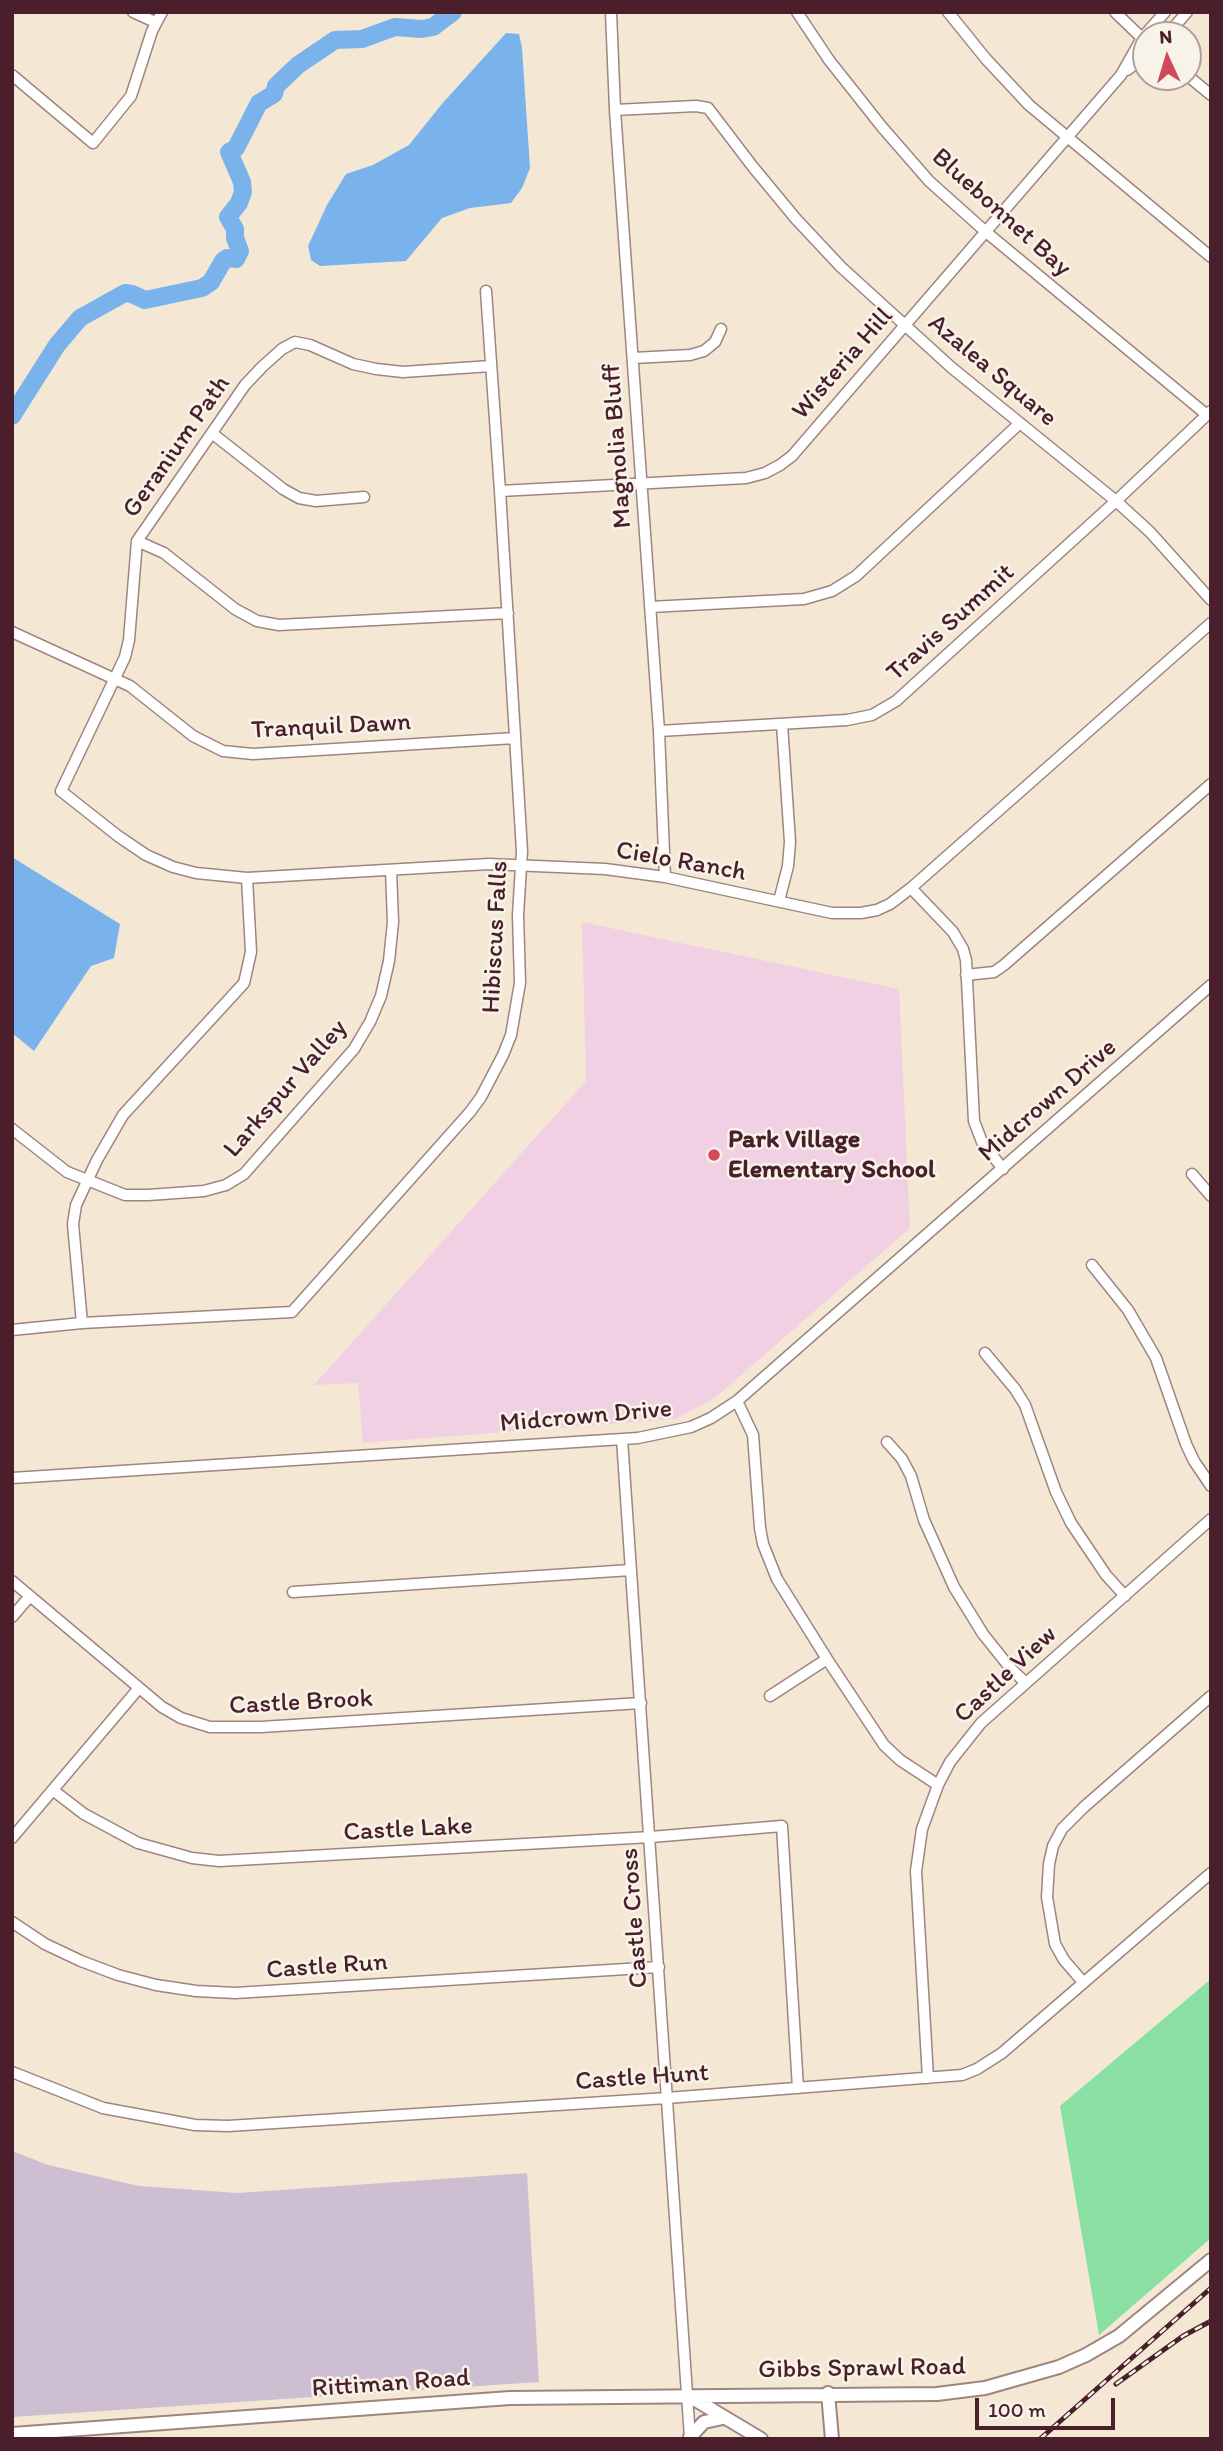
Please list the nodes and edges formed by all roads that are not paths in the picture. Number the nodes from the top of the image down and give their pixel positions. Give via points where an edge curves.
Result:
1 (133, 12) edge
2 (162, 12) edge
3 (611, 12) edge
4 (797, 12) edge
5 (948, 12) edge
6 (1115, 12) edge
7 (155, 22) junction
8 (1132, 28) edge
9 (1132, 58) edge
10 (1132, 67) edge
11 (12, 75) edge
12 (1121, 75) junction
13 (615, 110) junction
14 (1066, 138) junction
15 (986, 232) junction
16 (1211, 257) edge
17 (486, 291) dead end
18 (904, 325) junction
19 (721, 329) dead end
20 (633, 358) junction
21 (491, 366) junction
22 (1209, 413) edge
23 (1020, 423) junction
24 (213, 434) junction
25 (641, 483) junction
26 (500, 491) junction
27 (364, 497) dead end
28 (1116, 501) junction
29 (137, 541) junction
30 (1211, 600) edge
31 (650, 607) junction
32 (508, 613) junction
33 (1211, 623) edge
34 (12, 632) edge
35 (116, 678) junction
36 (782, 724) junction
37 (659, 731) junction
38 (515, 738) junction
39 (1211, 784) edge
40 (61, 791) joint
41 (522, 865) junction
42 (391, 870) junction
43 (665, 877) junction
44 (247, 878) junction
45 (911, 888) junction
46 (779, 901) junction
47 (966, 975) junction
48 (1209, 991) edge
49 (12, 1129) edge
50 (1003, 1169) junction
51 (1192, 1174) dead end
52 (88, 1180) junction
53 (1211, 1196) edge
54 (1092, 1265) dead end
55 (82, 1323) junction
56 (12, 1330) edge
57 (985, 1353) dead end
58 (737, 1401) junction
59 (622, 1439) junction
60 (887, 1442) dead end
61 (12, 1478) edge
62 (1211, 1486) edge
63 (1211, 1519) edge
64 (631, 1570) junction
65 (12, 1581) edge
66 (293, 1592) dead end
67 (30, 1596) junction
68 (1125, 1596) junction
69 (12, 1617) edge
70 (827, 1660) junction
71 (1026, 1683) junction
72 (139, 1688) junction
73 (770, 1696) dead end
74 (1211, 1696) edge
75 (641, 1703) junction
76 (938, 1785) junction
77 (54, 1791) junction
78 (651, 1837) junction
79 (12, 1838) edge
80 (1211, 1873) edge
81 (12, 1922) edge
82 (659, 1967) junction
83 (1083, 1982) junction
84 (12, 2072) edge
85 (928, 2078) junction
86 (798, 2088) junction
87 (667, 2098) junction
88 (1211, 2260) edge
89 (828, 2393) junction
90 (689, 2395) junction
91 (723, 2418) junction
92 (12, 2434) edge
93 (690, 2438) edge
94 (761, 2439) edge
95 (832, 2439) edge

1 - 7 street
2 - 7 street
3 - 13 street, Magnolia Bluff
4 - 15 street, Bluebonnet Bay via 882,127 929,181
5 - 14 street via 995,68
6 - 8 street
7 - 11 street via 131,96 93,143
9 - 12 street, Wisteria Hill
10 - 12 street, Wisteria Hill
12 - 14 street, Wisteria Hill
13 - 18 street, Azalea Square via 708,108 796,219
13 - 20 street, Magnolia Bluff
14 - 15 street, Wisteria Hill
14 - 16 street
15 - 18 street, Wisteria Hill
15 - 22 street, Bluebonnet Bay
17 - 21 street, Hibiscus Falls
18 - 23 street, Azalea Square
18 - 25 street, Wisteria Hill via 780,466 746,478
19 - 20 street via 704,351
20 - 25 street, Magnolia Bluff
21 - 24 street, Geranium Path via 403,372 376,369 295,342 246,385
21 - 26 street, Hibiscus Falls
22 - 28 street, Travis Summit
23 - 28 street, Azalea Square
23 - 31 street via 856,576 832,591 804,598
24 - 27 street via 299,498
24 - 29 street, Geranium Path
25 - 26 street, Wisteria Hill
25 - 31 street, Magnolia Bluff
26 - 32 street, Hibiscus Falls
28 - 30 street, Azalea Square
28 - 36 street, Travis Summit via 897,701 872,715 847,720
29 - 32 street via 163,553 257,621 279,625
29 - 35 street, Geranium Path via 129,640
31 - 37 street, Magnolia Bluff
32 - 38 street, Hibiscus Falls
33 - 45 street, Cielo Ranch
34 - 35 street, Tranquil Dawn
35 - 38 street, Tranquil Dawn via 194,736 223,751 253,754
35 - 40 street, Geranium Path
36 - 37 street, Travis Summit
36 - 46 street via 790,842
37 - 43 street, Magnolia Bluff
38 - 41 street, Hibiscus Falls
39 - 47 street via 1004,965 994,972
40 - 44 street, Cielo Ranch via 146,855 195,873
41 - 42 street, Cielo Ranch
41 - 43 street, Cielo Ranch
41 - 55 street, Hibiscus Falls via 517,1008 493,1076 470,1112 292,1312
42 - 44 street, Cielo Ranch
42 - 52 street, Larkspur Valley via 389,961 370,1022 354,1049 244,1174 204,1191 125,1195
43 - 46 street, Cielo Ranch
44 - 52 street via 251,951 244,983 123,1115
45 - 46 street, Cielo Ranch via 890,904 861,913 832,913
45 - 47 street via 959,941
47 - 50 street via 974,1121 982,1142
48 - 50 street, Midcrown Drive
49 - 52 street, Larkspur Valley via 67,1172
50 - 58 street, Midcrown Drive
51 - 53 street
52 - 55 street via 73,1224
54 - 62 street via 1150,1347 1186,1444
55 - 56 street, Hibiscus Falls
57 - 68 street via 1025,1405 1071,1523
58 - 59 street, Midcrown Drive via 691,1427
58 - 70 street via 753,1435 760,1528 771,1566
59 - 61 street, Midcrown Drive
59 - 64 street, Castle Cross
60 - 71 street via 911,1476 924,1520 954,1587 983,1634
63 - 68 street, Castle View
64 - 66 street
64 - 75 street, Castle Cross
65 - 67 street, Castle Brook
67 - 69 street
67 - 72 street, Castle Brook
68 - 71 street, Castle View
70 - 73 street
70 - 76 street via 884,1745
71 - 76 street, Castle View via 965,1742
72 - 75 street, Castle Brook via 181,1718 222,1728
72 - 77 street
74 - 83 street via 1084,1807 1062,1829 1053,1846 1047,1897 1055,1944
75 - 78 street, Castle Cross
76 - 85 street, Castle View via 922,1829 916,1871
77 - 78 street, Castle Lake via 84,1815 138,1843 219,1861
77 - 79 street
78 - 82 street, Castle Cross
78 - 86 street, Castle Lake via 782,1826
80 - 83 street, Castle Hunt
81 - 82 street, Castle Run via 81,1962 131,1979 196,1992
82 - 87 street, Castle Cross
83 - 85 street, Castle Hunt via 994,2059 962,2075
84 - 87 street, Castle Hunt via 103,2108 195,2125
85 - 86 street, Castle Hunt
86 - 87 street, Castle Hunt
87 - 90 street, Castle Cross
88 - 89 main road, Gibbs Sprawl Road via 1119,2336 1059,2367 1007,2384 937,2394
89 - 90 main road, Gibbs Sprawl Road
89 - 95 main road
90 - 91 main road
90 - 92 main road, Rittiman Road via 510,2398
90 - 93 street
91 - 93 main road via 704,2422
91 - 94 main road

